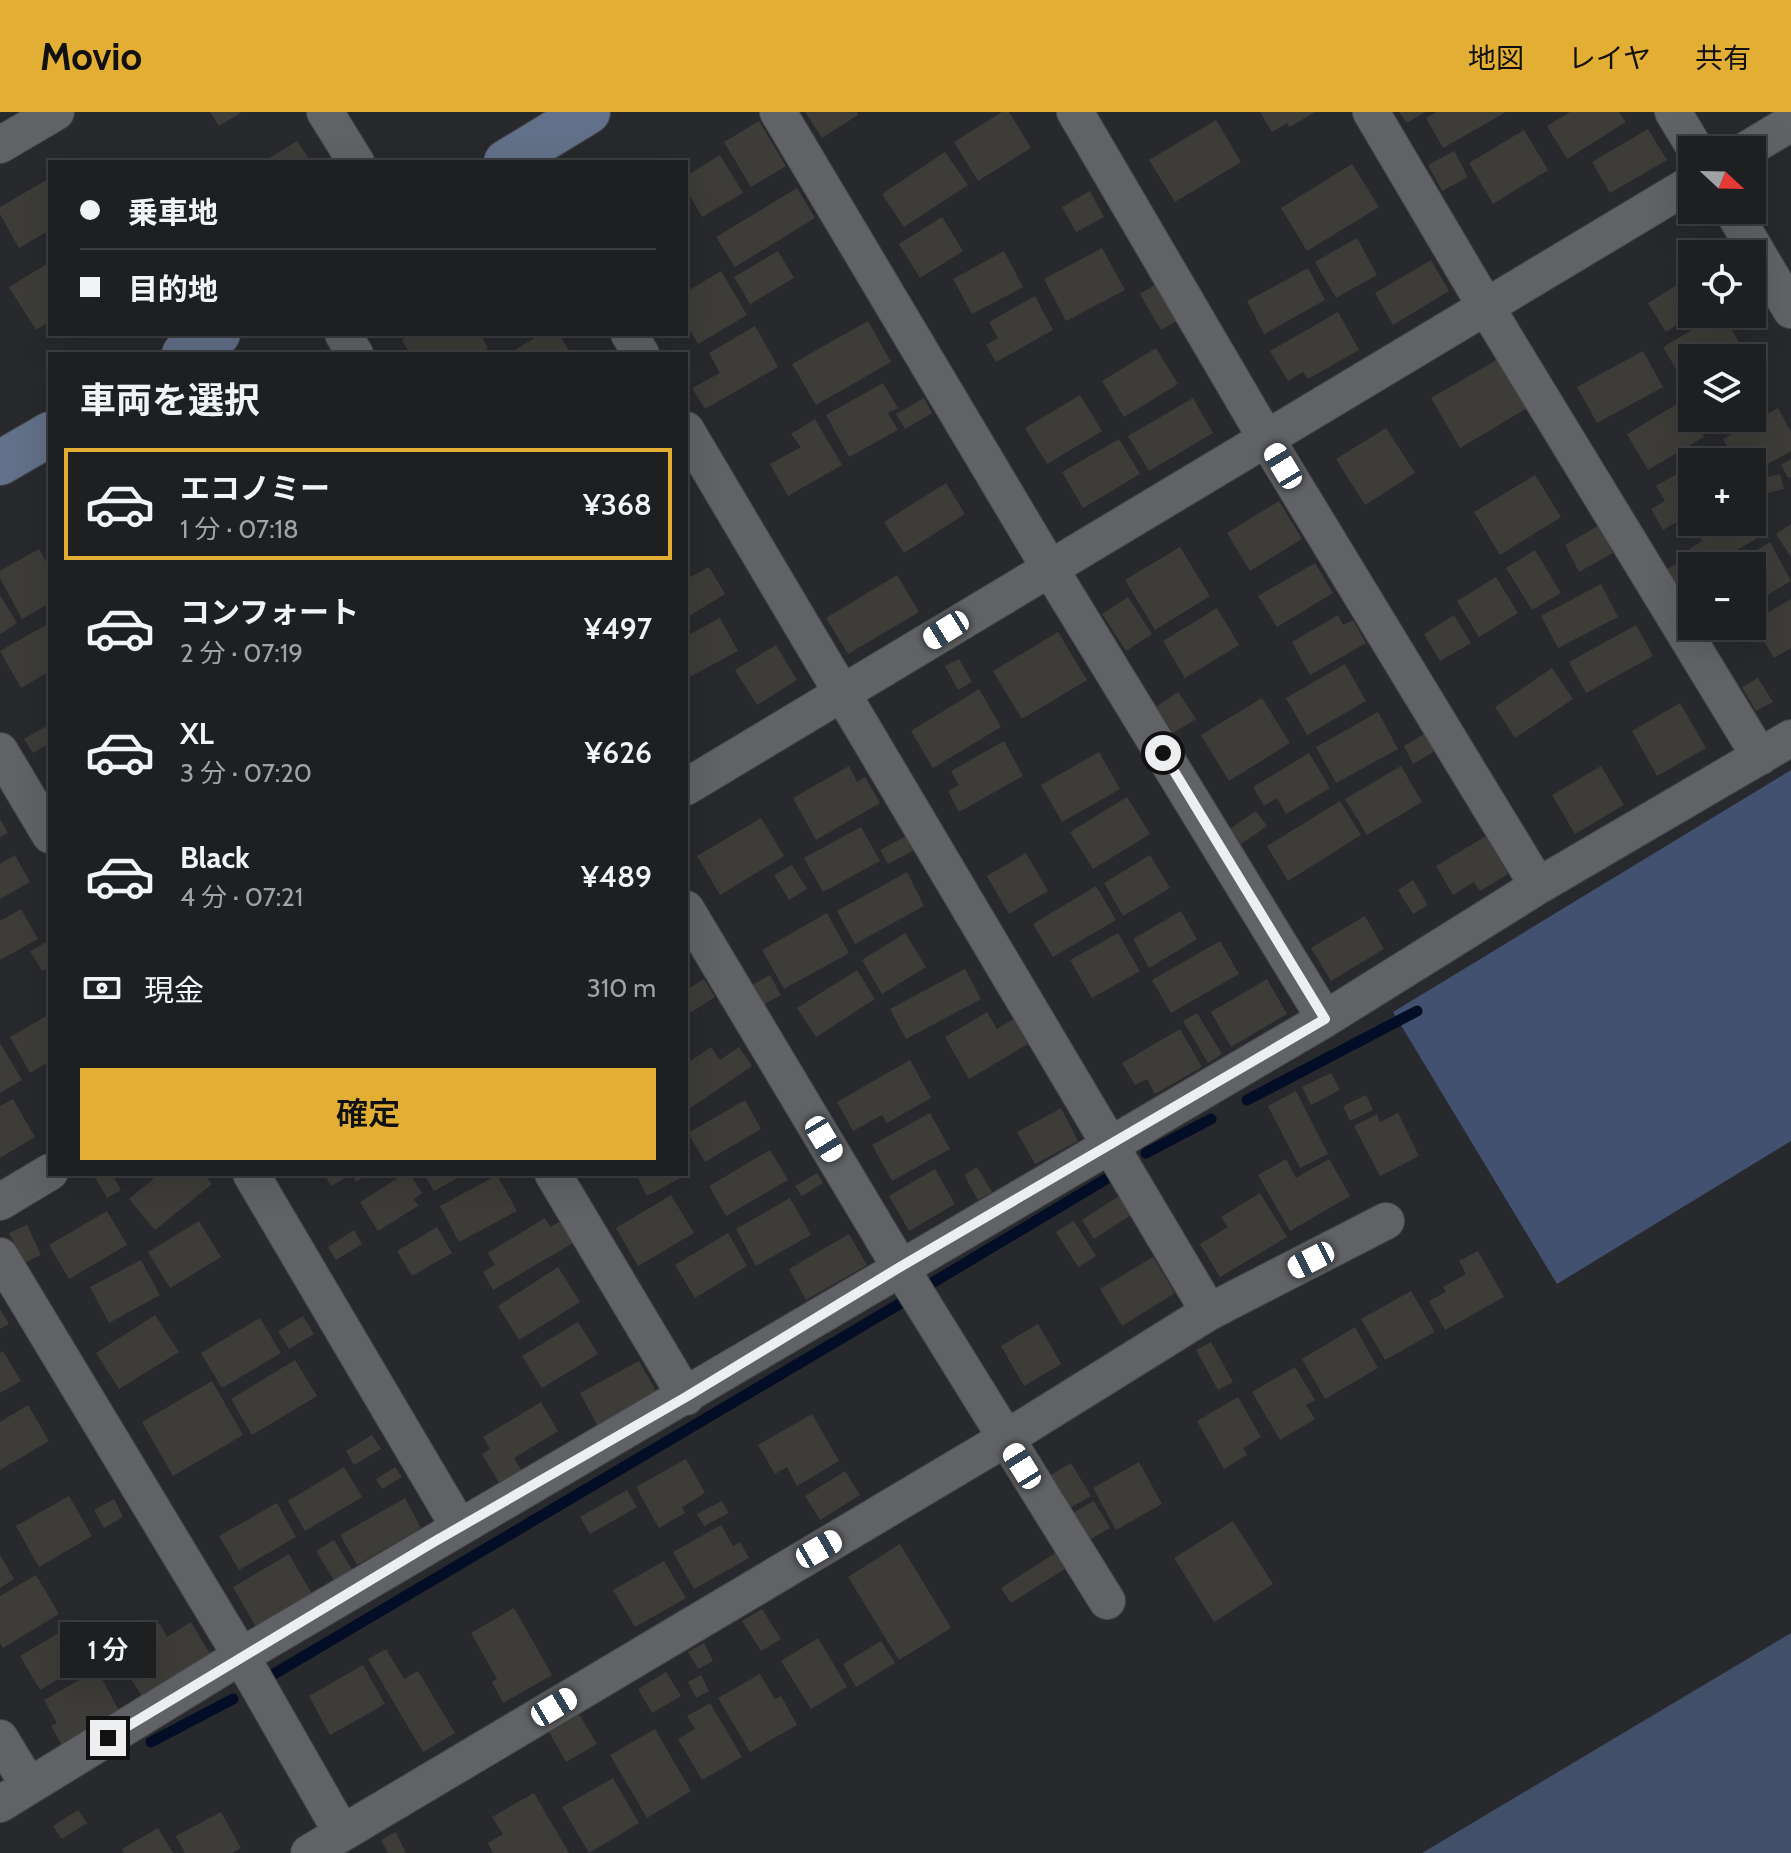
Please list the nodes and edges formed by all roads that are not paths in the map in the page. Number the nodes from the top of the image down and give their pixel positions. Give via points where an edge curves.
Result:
1 (56, 112) edge
2 (325, 112) edge
3 (588, 112) edge
4 (778, 112) edge
5 (1075, 112) edge
6 (1371, 112) edge
7 (1673, 112) edge
8 (1791, 123) edge
9 (1688, 136) edge
10 (1766, 138) edge
11 (0, 145) edge
12 (518, 159) edge
13 (355, 160) edge
14 (1678, 191) edge
15 (1740, 224) edge
16 (1486, 307) junction
17 (1791, 310) edge
18 (215, 336) edge
19 (187, 352) edge
20 (688, 433) edge
21 (48, 435) edge
22 (1267, 440) junction
23 (0, 463) edge
24 (1049, 567) junction
25 (843, 694) junction
26 (1791, 738) edge
27 (0, 751) edge
28 (1760, 757) junction
29 (688, 786) edge
30 (48, 832) edge
31 (1538, 886) junction
32 (688, 912) edge
33 (1325, 1019) junction
34 (1110, 1144) junction
35 (48, 1173) edge
36 (252, 1176) edge
37 (554, 1176) edge
38 (0, 1202) edge
39 (1386, 1221) dead end
40 (0, 1256) edge
41 (900, 1267) junction
42 (1209, 1312) junction
43 (686, 1397) junction
44 (1005, 1439) junction
45 (459, 1527) junction
46 (1107, 1601) dead end
47 (241, 1656) junction
48 (0, 1738) edge
49 (14, 1795) edge
50 (342, 1833) junction
51 (309, 1853) edge

1 - 11 street
2 - 13 street
3 - 12 street
4 - 24 street
5 - 22 street
6 - 16 street
7 - 9 street
8 - 10 street
14 - 16 street
15 - 17 street
16 - 22 street
16 - 28 street
18 - 19 street
20 - 25 street
21 - 23 street
22 - 24 street
22 - 31 street
24 - 25 street
24 - 33 street
25 - 29 street
25 - 34 street
26 - 28 street
27 - 30 street
28 - 31 street
31 - 33 street
32 - 41 street
33 - 34 street
34 - 41 street
34 - 42 street
35 - 38 street
36 - 45 street
37 - 43 street
39 - 42 street
40 - 47 street
41 - 43 street
41 - 44 street
42 - 44 street
43 - 45 street
44 - 46 street
44 - 50 street
45 - 47 street
47 - 49 street
47 - 50 street
48 - 49 street
50 - 51 street

